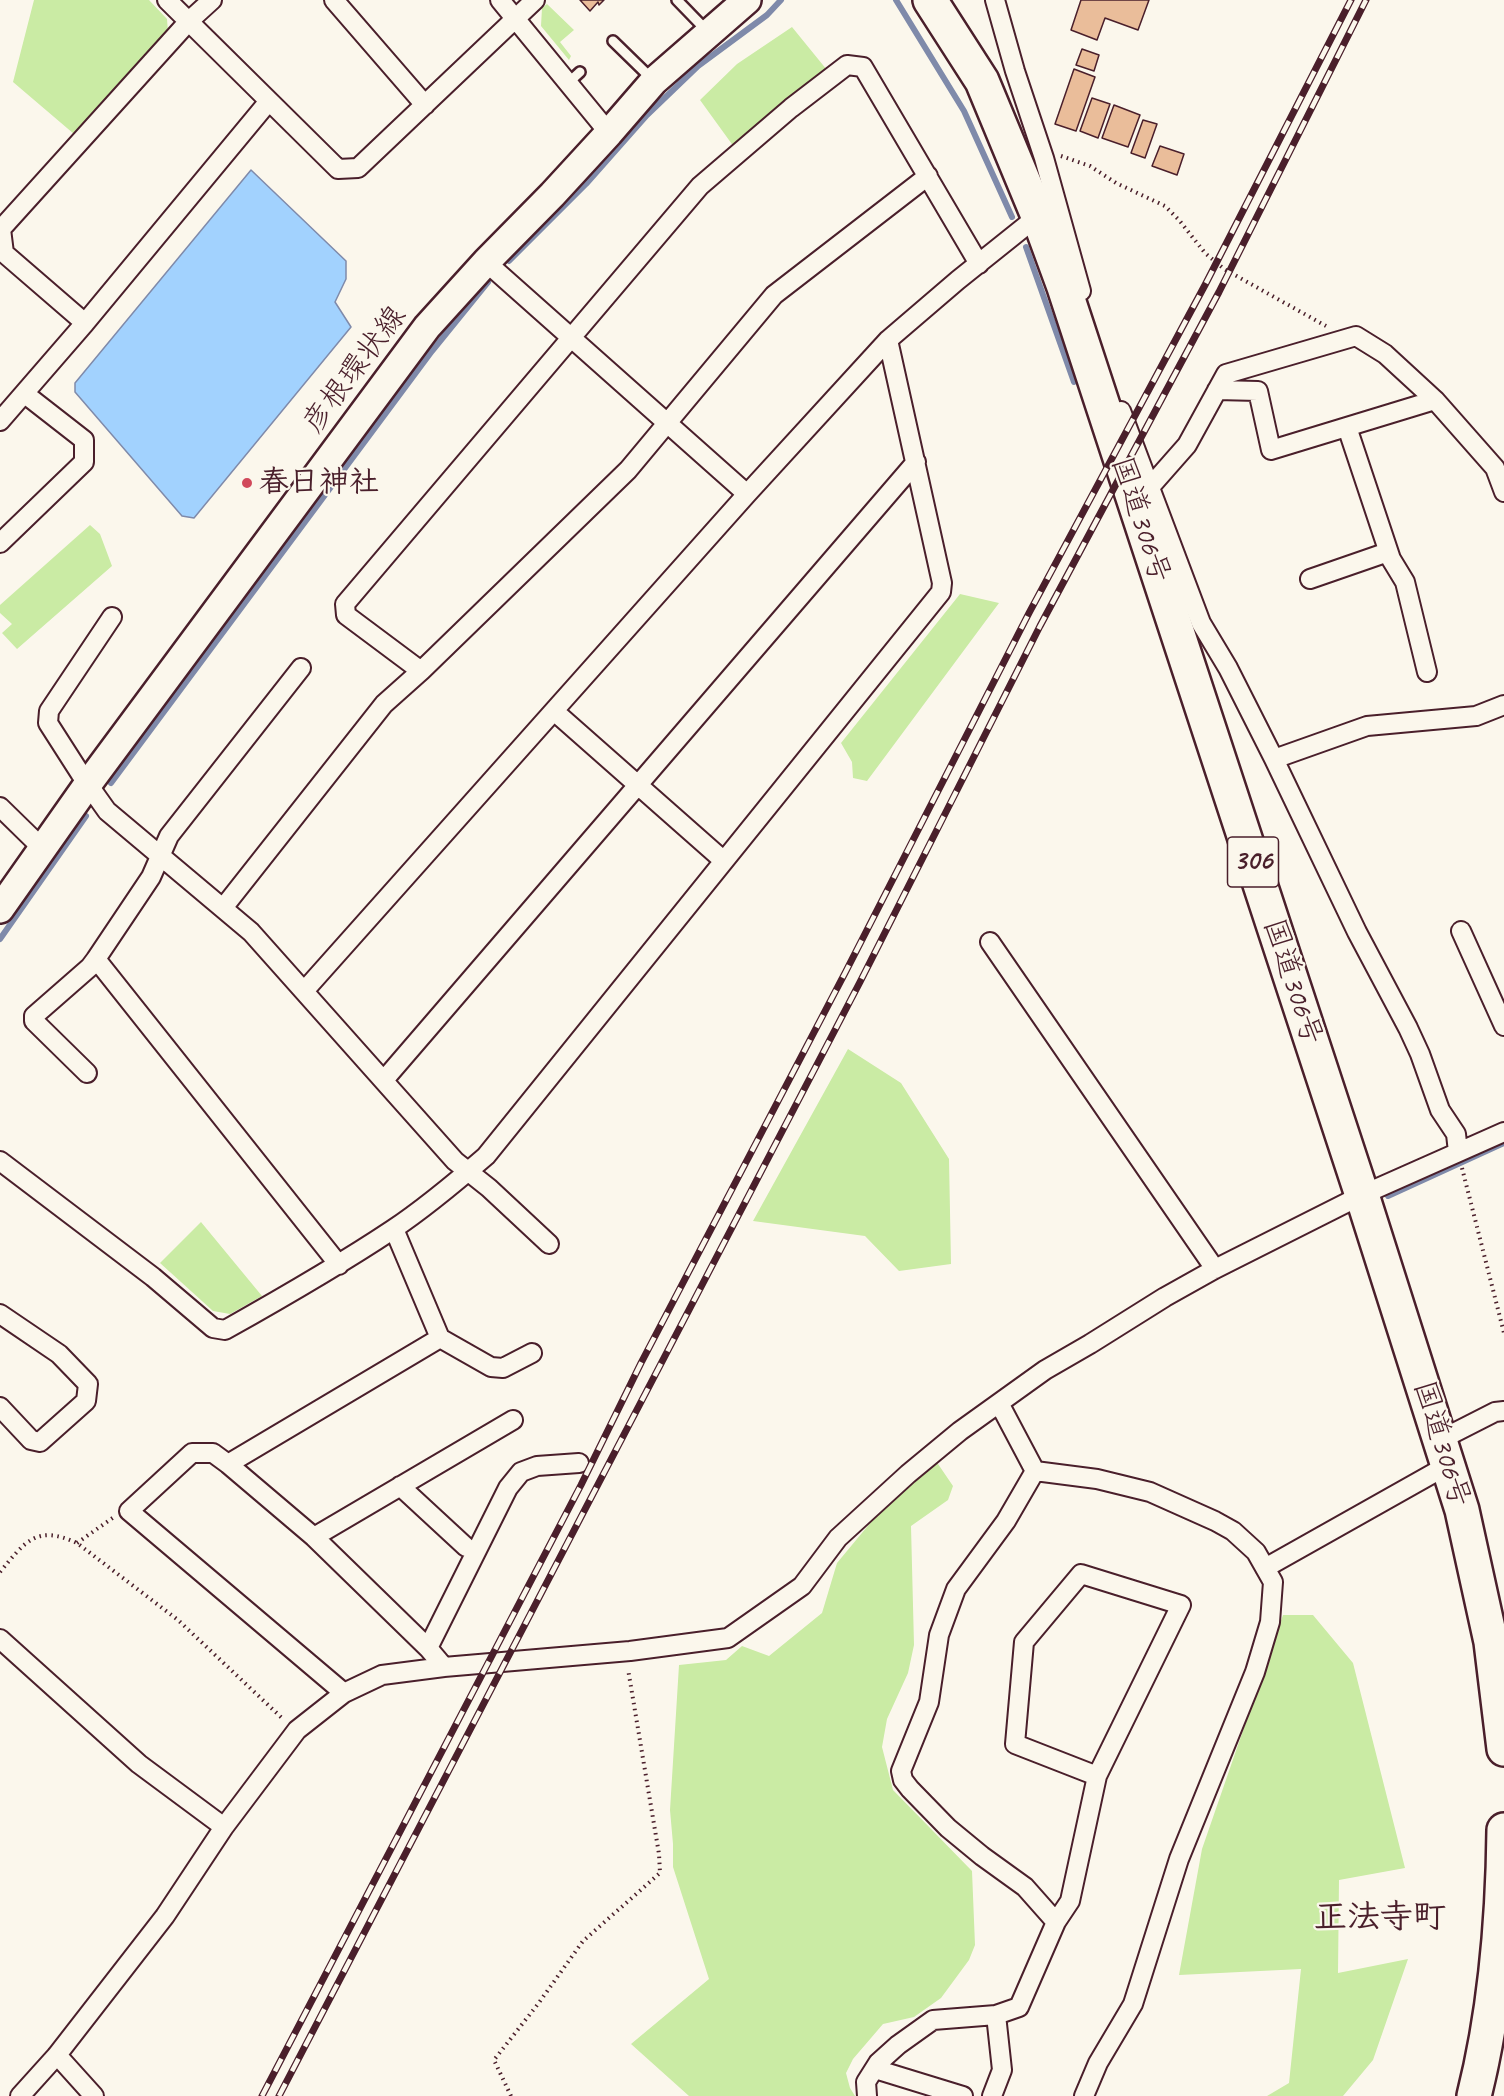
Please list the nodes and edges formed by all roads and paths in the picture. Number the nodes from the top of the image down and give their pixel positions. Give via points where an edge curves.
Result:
1 (167, 0) edge
2 (212, 0) edge
3 (334, 0) edge
4 (500, 0) edge
5 (535, 0) edge
6 (677, 0) edge
7 (747, 0) edge
8 (930, 0) edge
9 (995, 0) edge
10 (516, 19) junction
11 (189, 21) junction
12 (708, 32) junction
13 (613, 41) dead end
14 (654, 81) junction
15 (269, 101) junction
16 (425, 105) junction
17 (609, 133) junction
18 (1043, 155) junction
19 (928, 176) junction
20 (1038, 216) junction
21 (486, 262) junction
22 (979, 264) junction
23 (85, 322) junction
24 (1332, 329) dead end
25 (570, 338) junction
26 (888, 340) junction
27 (1217, 390) junction
28 (25, 394) junction
29 (1435, 400) junction
30 (0, 421) edge
31 (668, 424) junction
32 (1347, 427) junction
33 (916, 462) junction
34 (1500, 468) edge
35 (1150, 487) junction
36 (1504, 492) edge
37 (747, 494) junction
38 (0, 543) edge
39 (1388, 552) junction
40 (1310, 579) dead end
41 (112, 617) dead end
42 (301, 668) dead end
43 (421, 671) junction
44 (1427, 672) dead end
45 (1504, 705) edge
46 (554, 711) junction
47 (1274, 759) junction
48 (88, 784) junction
49 (637, 785) junction
50 (0, 807) edge
51 (42, 848) junction
52 (160, 856) junction
53 (724, 861) junction
54 (223, 908) junction
55 (0, 909) edge
56 (1461, 931) dead end
57 (990, 942) dead end
58 (96, 959) junction
59 (305, 990) junction
60 (1504, 1026) edge
61 (87, 1072) dead end
62 (384, 1080) junction
63 (1504, 1132) edge
64 (1460, 1159) junction
65 (0, 1161) edge
66 (469, 1171) junction
67 (1362, 1195) junction
68 (394, 1229) junction
69 (549, 1244) dead end
70 (339, 1264) junction
71 (1215, 1269) junction
72 (0, 1314) edge
73 (1504, 1333) edge
74 (440, 1338) junction
75 (532, 1353) dead end
76 (999, 1403) junction
77 (0, 1407) edge
78 (1504, 1412) edge
79 (513, 1420) dead end
80 (1444, 1452) junction
81 (579, 1463) dead end
82 (228, 1464) junction
83 (1035, 1471) junction
84 (400, 1486) junction
85 (129, 1511) junction
86 (314, 1538) junction
87 (77, 1543) junction
88 (465, 1547) dead end
89 (1265, 1568) junction
90 (0, 1572) edge
91 (0, 1638) edge
92 (428, 1648) junction
93 (625, 1651) junction
94 (444, 1667) junction
95 (344, 1693) junction
96 (297, 1730) junction
97 (1504, 1749) edge
98 (1096, 1776) junction
99 (224, 1827) junction
100 (1504, 1830) edge
101 (1503, 1903) edge
102 (1056, 1922) junction
103 (996, 2015) junction
104 (57, 2055) junction
105 (874, 2069) junction
106 (20, 2096) edge
107 (94, 2096) edge
108 (511, 2096) edge
109 (867, 2096) edge
110 (963, 2096) edge
111 (992, 2096) edge
112 (1084, 2096) edge
113 (1474, 2096) edge

1 - 11 street
2 - 11 street
3 - 16 street
4 - 10 street
5 - 10 street
6 - 12 lane
7 - 12 main road, 彦根環状線
8 - 20 highway, 国道306号 / 306 via 982,81
9 - 18 street
10 - 16 street
10 - 17 street via 574,77
11 - 15 street
11 - 23 street via 1,229 4,253
12 - 14 main road, 彦根環状線
13 - 14 lane
14 - 17 main road, 彦根環状線
15 - 16 street via 338,169 358,168
15 - 23 street
17 - 21 main road, 彦根環状線
18 - 24 path via 1054,154 1090,166 1165,206 1224,269
18 - 35 street via 1106,373
19 - 22 street
19 - 25 street via 863,67 847,65 700,186
19 - 31 street via 774,295
20 - 22 street
20 - 67 highway, 国道306号 / 306
21 - 25 street
21 - 48 main road, 彦根環状線 via 427,327
22 - 26 street
23 - 28 street
25 - 31 street
25 - 43 street via 345,604 346,615
26 - 33 street
26 - 37 street
27 - 29 street via 1226,374 1356,336 1385,354
27 - 32 street via 1258,391 1271,450
27 - 35 street via 1187,445
28 - 30 street
28 - 38 street via 84,441 84,462
29 - 32 street
29 - 34 street
31 - 37 street
31 - 43 street via 628,470
32 - 39 street
33 - 49 street
33 - 53 street via 941,592
34 - 36 street
35 - 47 street via 1201,623
37 - 46 street
39 - 40 street
39 - 44 street via 1405,582
41 - 48 street via 49,711 48,723
42 - 52 street via 169,836
43 - 54 street via 384,704
45 - 47 street via 1476,716 1367,726
46 - 49 street
46 - 59 street
47 - 64 street via 1408,1028 1440,1110 1456,1134
48 - 51 main road, 彦根環状線
48 - 52 street via 107,811
49 - 53 street
49 - 62 street
50 - 51 street
51 - 55 main road, 彦根環状線
52 - 54 street
52 - 58 street via 151,877
53 - 66 street via 486,1156
54 - 59 street
56 - 60 street
57 - 71 street
58 - 61 street via 34,1016 34,1021
58 - 70 street
59 - 62 street
62 - 66 street via 455,1161
63 - 64 street
64 - 67 street
64 - 73 path
65 - 70 street via 153,1277 213,1328 225,1330
66 - 68 street
66 - 69 street
67 - 71 street
67 - 80 highway, 国道306号 / 306
68 - 70 street
68 - 74 street
71 - 76 street via 1045,1370
72 - 77 street via 59,1354 88,1384 86,1401 40,1442 31,1440
74 - 75 street via 491,1367 503,1368
74 - 82 street
76 - 83 street
76 - 93 street via 917,1467 838,1538 802,1586 728,1638
78 - 80 street via 1495,1412
79 - 84 street
80 - 89 street
80 - 97 highway, 国道306号 / 306 via 1462,1510 1491,1642
81 - 92 street via 537,1466 520,1472 508,1488
82 - 85 street via 213,1453 192,1453
82 - 86 street
83 - 89 street via 1097,1479 1150,1492 1233,1532 1256,1552
83 - 102 street via 1006,1521 956,1589 939,1635 929,1702 901,1771 910,1789 948,1828 1025,1887
84 - 86 street
84 - 88 street
85 - 87 path via 116,1515
85 - 95 street
86 - 92 street
87 - 90 path via 45,1534 25,1542
87 - 96 path via 178,1620
89 - 112 street via 1273,1582 1270,1622 1255,1672 1179,1859 1133,2004 1098,2063
91 - 99 street via 139,1764
92 - 94 street
93 - 94 street
93 - 108 path via 660,1873 583,1941 494,2060
94 - 95 street via 382,1675
95 - 96 street
96 - 99 street
98 - 98 street via 1015,1744 1024,1642 1082,1574 1181,1605
98 - 102 street via 1070,1901
99 - 104 street via 165,1916
100 - 101 highway
101 - 113 highway via 1490,2018
102 - 103 street via 1019,2007
103 - 105 street via 933,2020 898,2045
103 - 111 street via 1002,2070
104 - 106 street
104 - 107 street
105 - 109 street via 866,2082
105 - 110 street

